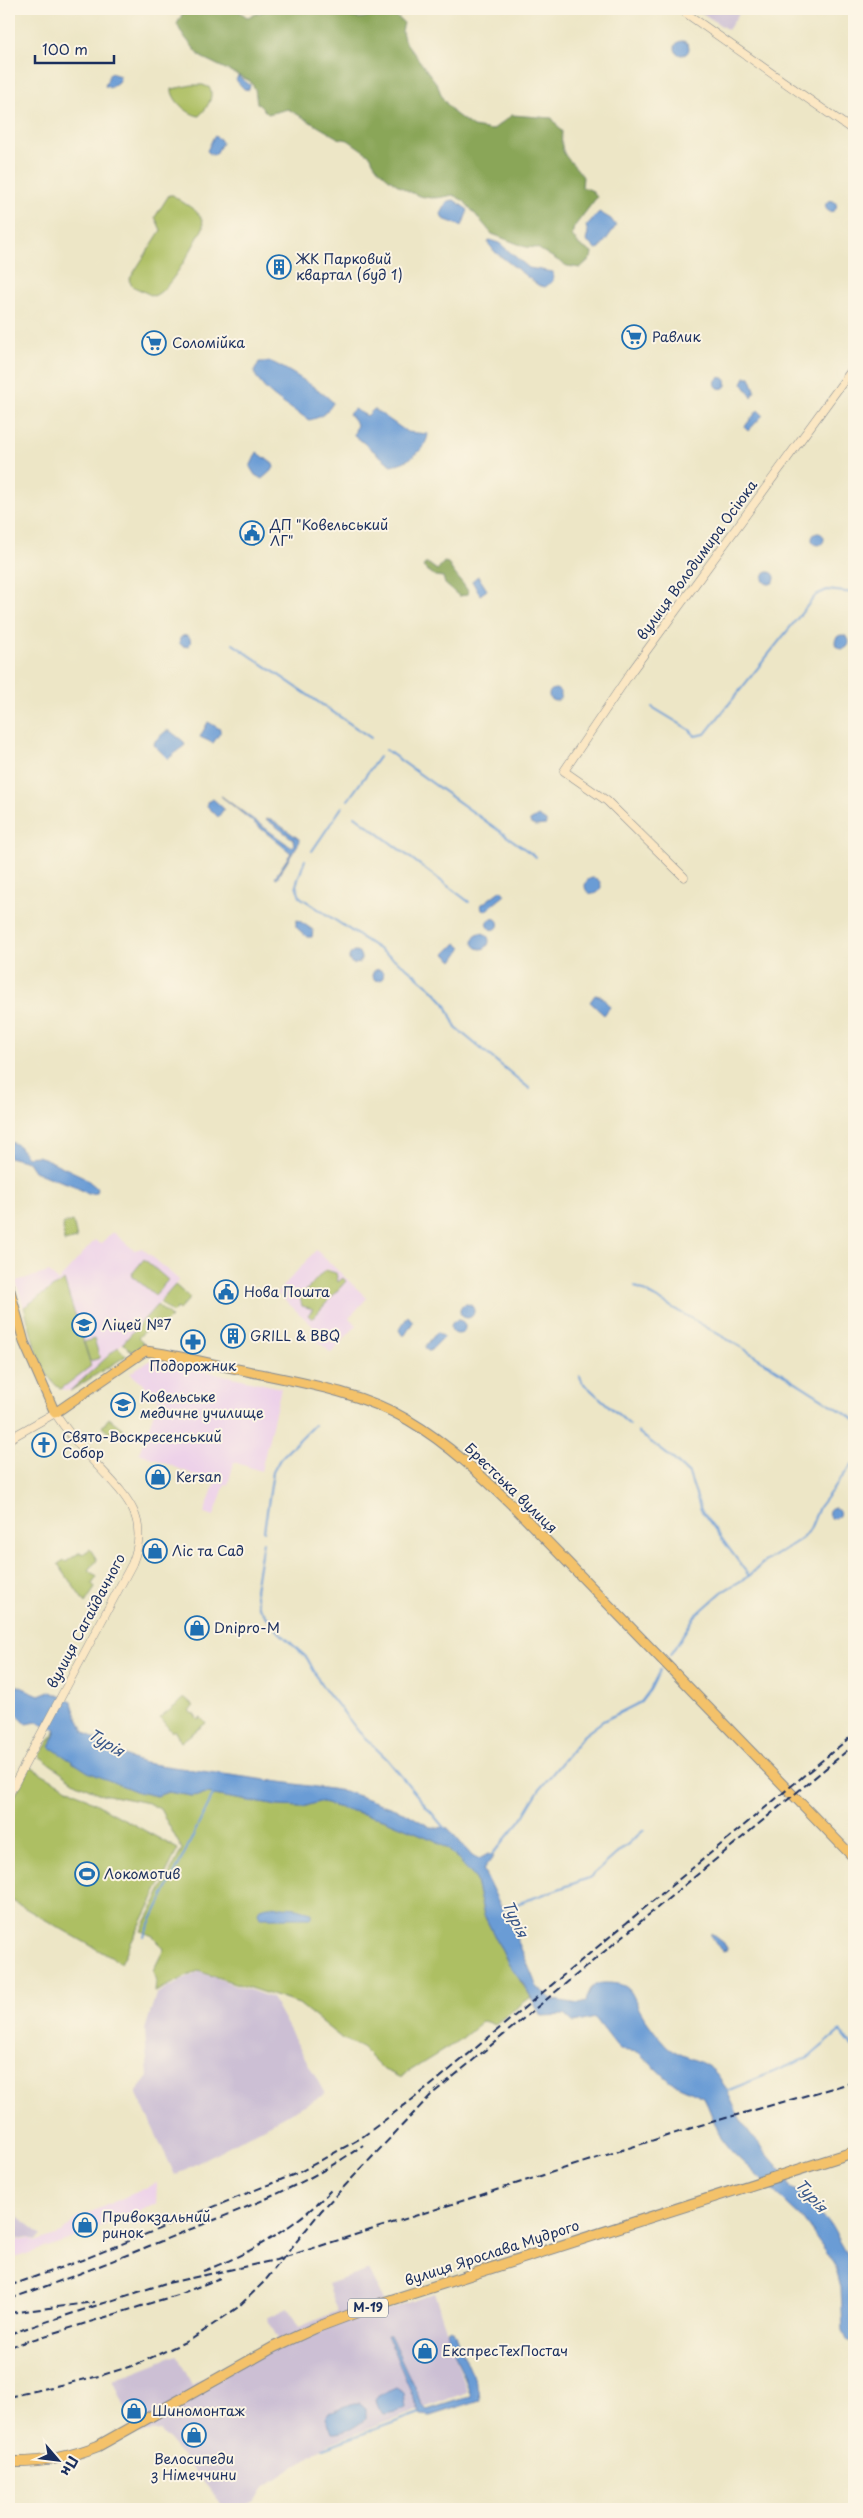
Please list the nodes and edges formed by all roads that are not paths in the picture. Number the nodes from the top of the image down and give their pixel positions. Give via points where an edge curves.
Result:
1 (680, 9) edge
2 (854, 132) edge
3 (854, 367) edge
4 (684, 877) dead end
5 (9, 1287) edge
6 (55, 1413) junction
7 (9, 1439) edge
8 (9, 1794) edge
9 (854, 1858) edge
10 (854, 2152) edge
11 (9, 2462) edge

1 - 2 street
3 - 4 street, вулиця Володимира Осіюка via 631,672 564,771 607,801
5 - 6 main road via 24,1342
6 - 7 street
6 - 8 street, вулиця Сагайдачного via 126,1495 135,1512 138,1549
6 - 9 main road, Брестська вулиця via 145,1351 337,1392 368,1401 409,1420 464,1459 516,1509
10 - 11 highway, вулиця Ярослава Мудрого / М-19 via 379,2304 315,2328 267,2351 98,2446 52,2460

